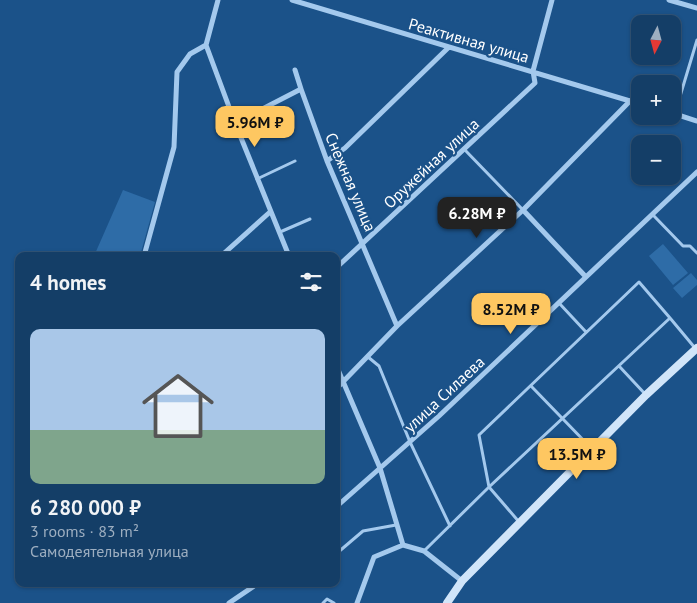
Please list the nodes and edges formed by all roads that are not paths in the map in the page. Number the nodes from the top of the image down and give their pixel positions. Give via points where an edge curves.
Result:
1 (218, 0) edge
2 (292, 0) edge
3 (552, 0) edge
4 (668, 0) edge
5 (697, 7) edge
6 (697, 40) edge
7 (206, 45) junction
8 (448, 48) junction
9 (295, 70) dead end
10 (533, 72) junction
11 (301, 89) junction
12 (681, 91) edge
13 (630, 101) joint
14 (681, 115) edge
15 (697, 121) edge
16 (235, 124) junction
17 (464, 149) junction
18 (328, 160) junction
19 (295, 161) dead end
20 (697, 172) edge
21 (256, 179) junction
22 (523, 210) junction
23 (270, 212) junction
24 (654, 216) junction
25 (310, 219) dead end
26 (279, 233) junction
27 (363, 244) junction
28 (697, 245) edge
29 (693, 249) junction
30 (145, 252) edge
31 (225, 252) edge
32 (287, 252) edge
33 (697, 253) edge
34 (340, 264) edge
35 (586, 277) junction
36 (559, 303) junction
37 (670, 318) junction
38 (397, 326) junction
39 (586, 332) junction
40 (696, 348) edge
41 (368, 357) junction
42 (619, 366) junction
43 (340, 374) edge
44 (344, 382) junction
45 (340, 386) edge
46 (531, 386) junction
47 (646, 395) junction
48 (564, 418) junction
49 (410, 442) junction
50 (592, 449) junction
51 (380, 468) junction
52 (489, 488) junction
53 (340, 503) edge
54 (520, 523) junction
55 (396, 525) junction
56 (451, 526) junction
57 (403, 545) junction
58 (340, 550) edge
59 (424, 552) junction
60 (462, 581) junction
61 (253, 587) edge
62 (229, 603) edge
63 (323, 603) edge
64 (334, 603) edge
65 (356, 603) edge
66 (447, 603) edge

1 - 7 street
2 - 8 street, Реактивная улица
3 - 10 street
4 - 5 street
6 - 12 lane
7 - 16 street
7 - 30 street via 190,54 177,72 174,147
8 - 10 street, Реактивная улица
8 - 18 street via 345,148
9 - 11 street, Снежная улица
10 - 13 street, Реактивная улица
10 - 17 street, Оружейная улица via 535,83
11 - 16 street
11 - 18 street, Снежная улица
13 - 22 street
14 - 15 street
16 - 21 street
17 - 22 lane
17 - 27 street, Оружейная улица
18 - 27 street, Снежная улица
19 - 21 lane
20 - 24 street, улица Силаева
21 - 23 street
22 - 35 street
22 - 38 street
23 - 26 street
23 - 31 street
24 - 29 lane via 683,246
24 - 35 street, улица Силаева
25 - 26 lane
26 - 32 street
27 - 34 street, Оружейная улица
27 - 38 street, Снежная улица
28 - 29 lane
29 - 33 lane
35 - 36 street, улица Силаева
36 - 39 lane
36 - 49 street, улица Силаева
37 - 39 lane via 639,282
37 - 40 lane
37 - 42 lane
38 - 41 street
39 - 46 lane
40 - 47 main road
41 - 44 street
41 - 49 lane via 380,366
42 - 47 lane
42 - 48 lane
43 - 44 street
44 - 45 street
44 - 51 street
46 - 48 lane
46 - 52 lane via 479,435
47 - 50 main road
48 - 50 lane
48 - 52 lane
49 - 51 street, улица Силаева
49 - 56 lane
50 - 54 main road
51 - 53 street, улица Силаева
51 - 55 street
52 - 54 lane
52 - 56 lane
54 - 60 main road
55 - 57 street
55 - 58 lane via 362,531
56 - 59 lane
57 - 59 street
57 - 65 street via 374,557
59 - 60 street
60 - 66 main road
61 - 62 street
63 - 64 lane via 327,599

